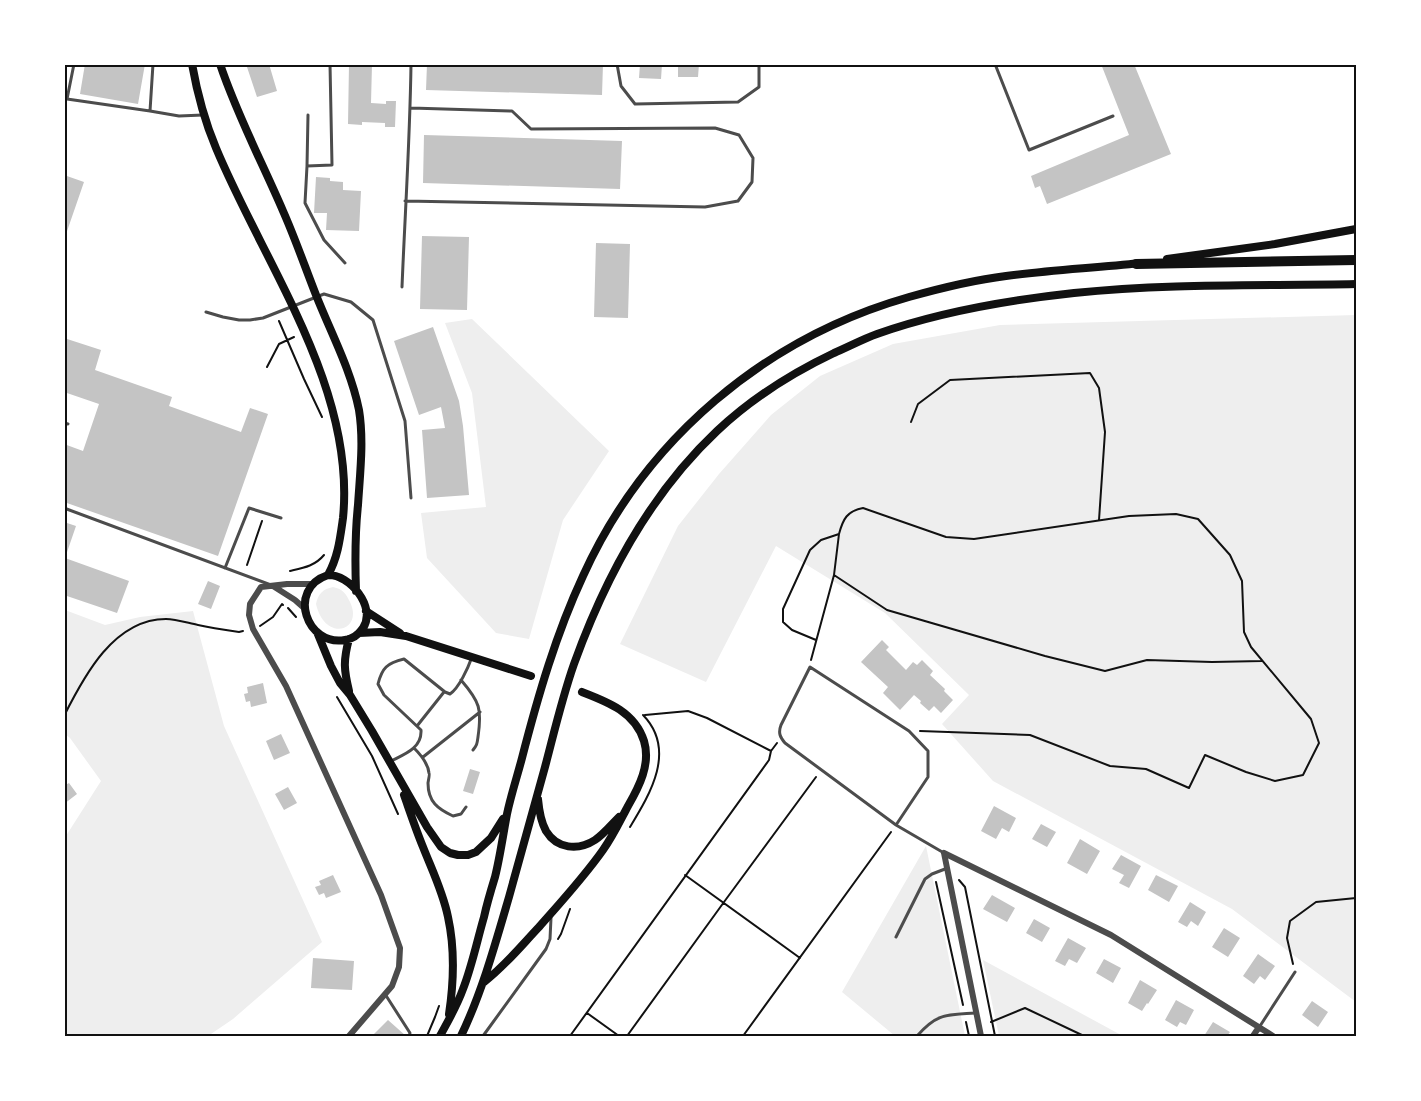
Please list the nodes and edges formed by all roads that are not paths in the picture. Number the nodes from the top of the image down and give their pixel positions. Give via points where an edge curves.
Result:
1 (74, 64) edge
2 (153, 64) edge
3 (192, 64) edge
4 (220, 64) edge
5 (330, 64) edge
6 (411, 64) edge
7 (617, 64) edge
8 (759, 64) edge
9 (995, 64) edge
10 (66, 99) edge
11 (411, 108) junction
12 (150, 111) junction
13 (205, 115) junction
14 (308, 115) dead end
15 (1113, 116) dead end
16 (307, 166) junction
17 (405, 201) junction
18 (1356, 230) edge
19 (1356, 260) edge
20 (345, 263) dead end
21 (1136, 264) junction
22 (1356, 284) edge
23 (402, 286) dead end
24 (316, 296) junction
25 (292, 307) junction
26 (207, 312) dead end
27 (411, 498) dead end
28 (64, 508) edge
29 (281, 518) dead end
30 (225, 568) junction
31 (328, 575) junction
32 (312, 584) junction
33 (273, 585) junction
34 (356, 591) junction
35 (304, 608) junction
36 (366, 611) junction
37 (317, 632) junction
38 (359, 633) junction
39 (406, 636) junction
40 (349, 639) junction
41 (472, 657) junction
42 (531, 676) dead end
43 (461, 680) junction
44 (445, 692) junction
45 (582, 692) dead end
46 (350, 695) junction
47 (480, 712) junction
48 (417, 726) junction
49 (414, 748) junction
50 (473, 750) dead end
51 (423, 757) junction
52 (390, 762) junction
53 (397, 775) junction
54 (537, 794) junction
55 (466, 807) dead end
56 (627, 808) junction
57 (508, 811) junction
58 (896, 825) junction
59 (944, 853) junction
60 (947, 868) junction
61 (551, 913) junction
62 (896, 937) dead end
63 (1295, 972) road end
64 (484, 982) junction
65 (385, 994) junction
66 (976, 1013) junction
67 (447, 1022) junction
68 (1259, 1027) junction
69 (349, 1036) edge
70 (409, 1036) edge
71 (440, 1036) edge
72 (461, 1036) edge
73 (483, 1036) edge
74 (917, 1036) edge
75 (981, 1036) edge
76 (1253, 1036) edge
77 (1273, 1036) edge

1 - 10 lane
2 - 12 lane
3 - 13 main road
4 - 24 main road
5 - 16 lane via 332,165
6 - 11 lane
7 - 8 lane via 621,86 635,104 738,102 759,87
9 - 15 lane via 1029,150
10 - 12 lane
11 - 17 lane
11 - 17 lane via 512,111 531,129 715,128 739,135 753,158 752,182 738,201 705,207
12 - 13 lane
13 - 25 main road via 215,147
14 - 16 lane
16 - 20 lane via 305,203 324,240
17 - 23 lane
18 - 21 main road
19 - 21 highway
21 - 57 main road via 1003,276 870,310 776,356 693,419 635,487 584,574 553,650
22 - 54 main road via 1140,289 1021,300 972,308 877,334 796,374 718,430 670,484 630,541 601,597 574,664
24 - 25 lane
24 - 27 lane via 324,294 351,302 373,320 405,421
24 - 34 main road via 351,380 358,409 362,453
25 - 26 lane via 250,320
25 - 31 main road via 325,383 344,466 340,539
28 - 30 lane
29 - 30 lane via 249,508
30 - 33 lane
31 - 32 main road
31 - 34 main road via 339,577
32 - 33 street
32 - 35 main road
33 - 35 street
33 - 65 street via 261,587 250,604 249,615 286,686 397,937 399,967
34 - 36 main road
35 - 37 main road
36 - 38 main road via 366,623
36 - 39 main road
37 - 40 main road via 336,641
37 - 46 main road via 331,666
38 - 39 main road
38 - 40 main road
39 - 41 main road
40 - 46 main road via 344,667
41 - 42 main road
41 - 43 lane
43 - 44 lane via 450,694
43 - 47 lane
44 - 48 lane
44 - 48 lane via 404,659 391,662 381,672 378,684 384,695
45 - 56 main road via 627,715 645,743 644,772
46 - 52 main road
47 - 50 lane via 478,744
47 - 51 lane
48 - 49 lane via 421,738
49 - 51 lane
49 - 52 lane
51 - 55 lane via 431,799 439,810 453,816
52 - 53 main road
53 - 57 main road via 435,839 450,853 476,852 491,838
53 - 67 main road via 448,916 453,967
54 - 56 main road via 546,831 567,847 596,840
54 - 64 main road
56 - 61 main road via 594,863
57 - 67 main road via 472,963
58 - 58 lane via 928,777 928,751 909,731 810,667 778,732 781,738
58 - 59 lane
59 - 60 street
59 - 68 street via 1111,935
60 - 62 lane via 925,879
60 - 66 street
61 - 64 main road via 507,963
61 - 73 lane via 546,949
63 - 68 lane
64 - 72 main road
65 - 69 street
65 - 70 lane
66 - 74 lane via 936,1018
66 - 75 street
67 - 71 main road
68 - 76 street
68 - 77 street

